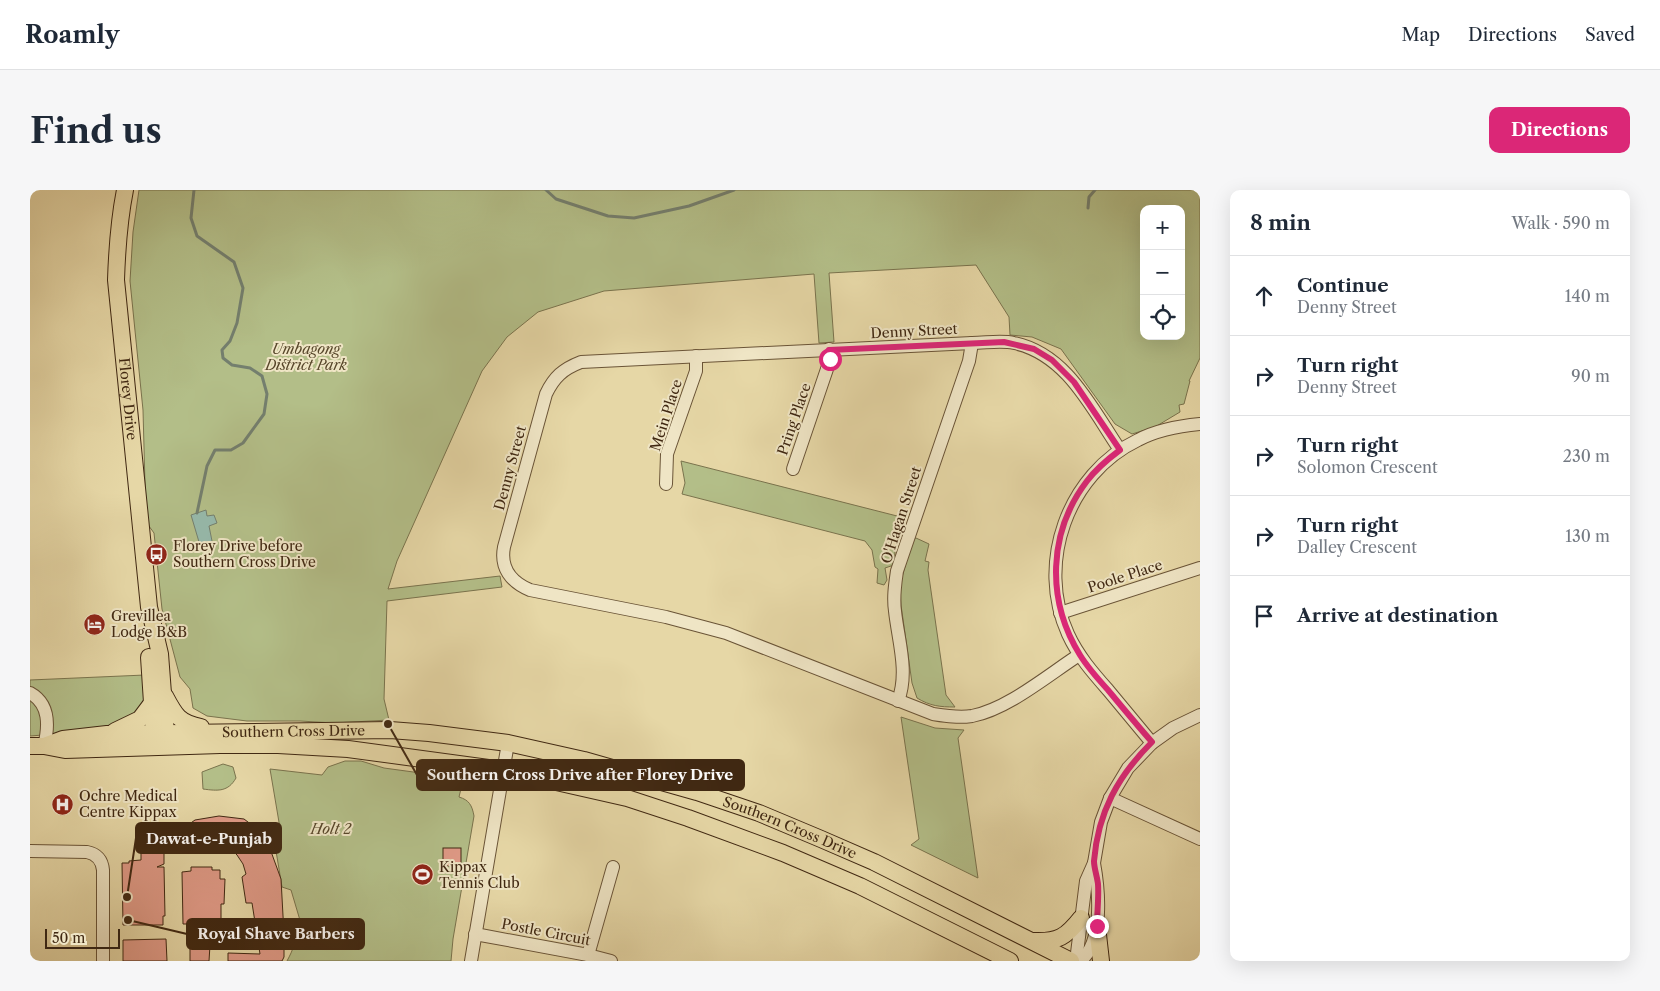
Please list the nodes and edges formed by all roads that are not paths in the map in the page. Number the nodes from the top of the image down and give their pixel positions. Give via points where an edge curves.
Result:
1 (125, 190) edge
2 (972, 343) junction
3 (829, 350) junction
4 (696, 356) junction
5 (1200, 424) edge
6 (1120, 450) junction
7 (793, 469) dead end
8 (666, 484) dead end
9 (1200, 568) edge
10 (1060, 613) junction
11 (1080, 655) junction
12 (30, 692) edge
13 (158, 698) junction
14 (898, 700) junction
15 (1200, 715) edge
16 (107, 734) junction
17 (160, 737) junction
18 (253, 739) junction
19 (278, 739) junction
20 (1152, 742) junction
21 (508, 743) junction
22 (37, 746) edge
23 (503, 770) junction
24 (697, 792) junction
25 (1110, 798) junction
26 (688, 818) junction
27 (1200, 839) edge
28 (30, 851) edge
29 (1094, 863) junction
30 (613, 867) dead end
31 (1081, 918) junction
32 (1097, 926) junction
33 (475, 934) junction
34 (1032, 941) junction
35 (588, 955) junction
36 (103, 961) edge
37 (471, 961) edge
38 (611, 961) edge
39 (1010, 961) edge
40 (1071, 961) edge
41 (1076, 961) edge
42 (1080, 961) edge
43 (1102, 961) edge

1 - 13 main road, Florey Drive via 116,280 150,607 148,634
2 - 3 street, Denny Street
2 - 6 street, Denny Street via 1014,343 1034,349 1052,360 1074,382
2 - 14 street, O'Hagan Street via 969,361 897,571 895,609 904,676
3 - 4 street, Denny Street
3 - 7 street, Pring Place via 828,369
4 - 8 street, Mein Place via 696,371 668,454
4 - 14 street, Denny Street via 581,362 556,376 546,394 504,547 508,574 530,590 666,617 726,633
5 - 6 street via 1155,432
6 - 10 street via 1088,480 1066,517 1055,570
9 - 10 street, Poole Place
10 - 11 street
11 - 14 street, Denny Street via 1008,702 971,716 933,714
11 - 20 street
12 - 22 street via 46,708 48,729
13 - 16 main road via 140,718
13 - 17 main road, Florey Drive
13 - 18 main road via 189,725
15 - 20 street
16 - 17 main road, Southern Cross Drive
16 - 22 main road, Southern Cross Drive via 63,739
17 - 18 main road, Southern Cross Drive
17 - 22 main road, Southern Cross Drive via 65,750
18 - 19 main road, Southern Cross Drive
19 - 21 main road, Southern Cross Drive via 380,730 429,732
19 - 23 main road, Southern Cross Drive
20 - 25 street via 1128,768
21 - 23 street
21 - 24 main road, Southern Cross Drive via 584,760
23 - 26 main road, Southern Cross Drive via 627,798
23 - 33 street
24 - 26 main road
24 - 34 main road, Southern Cross Drive via 759,813 874,862
25 - 27 street
25 - 29 street via 1101,822
26 - 39 main road, Southern Cross Drive via 843,879
28 - 36 street via 88,852 99,858 103,870
29 - 31 street via 1086,881
29 - 32 street via 1098,883
30 - 35 street
31 - 34 main road via 1062,937 1047,942
31 - 41 street
32 - 42 street via 1087,955
32 - 43 main road
33 - 35 street, Postle Circuit
33 - 37 street
34 - 40 main road, Southern Cross Drive
35 - 38 street, Postle Circuit

